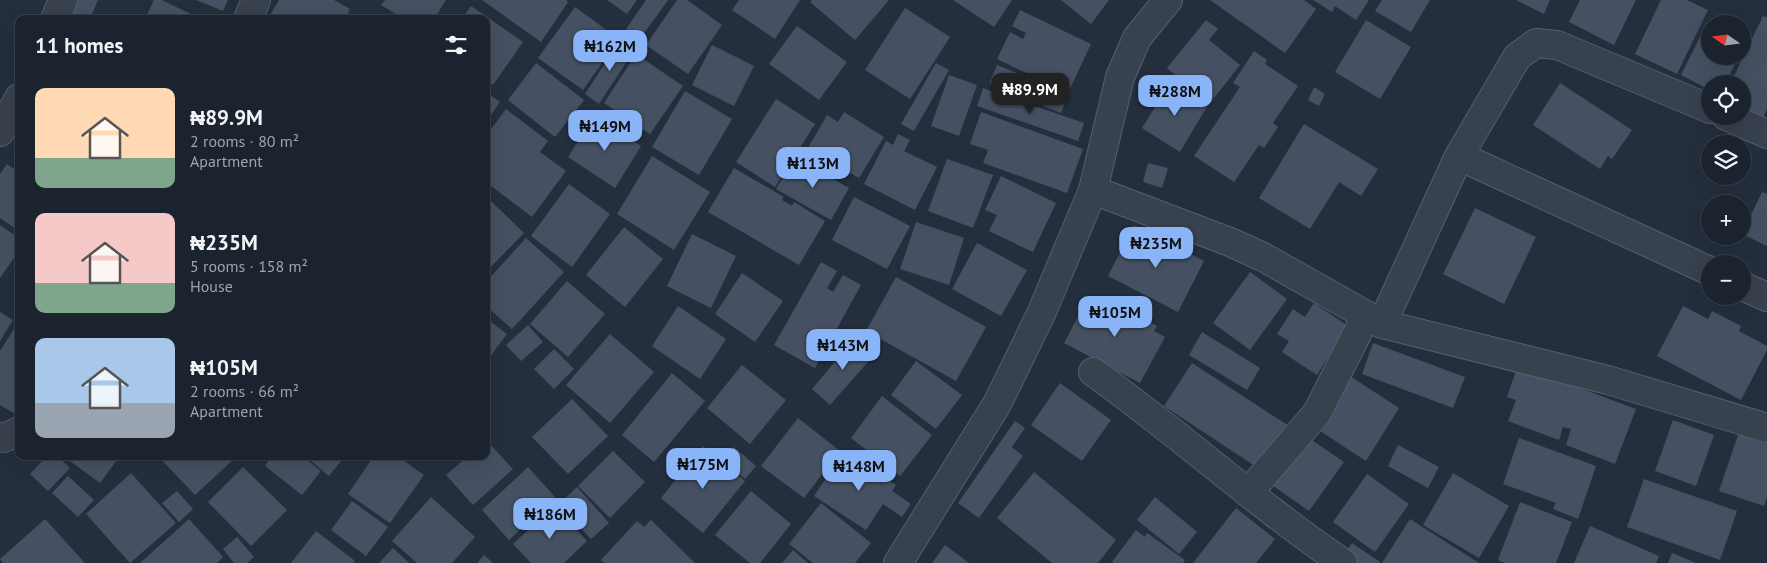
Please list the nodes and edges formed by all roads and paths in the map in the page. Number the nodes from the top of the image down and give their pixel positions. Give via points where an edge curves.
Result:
1 (63, 0) edge
2 (256, 0) edge
3 (1168, 0) edge
4 (57, 15) edge
5 (250, 15) edge
6 (15, 105) edge
7 (1701, 105) edge
8 (1746, 125) edge
9 (0, 132) edge
10 (1767, 134) edge
11 (1459, 156) junction
12 (1092, 190) junction
13 (1701, 267) edge
14 (1751, 290) edge
15 (1767, 297) edge
16 (1374, 320) junction
17 (1094, 372) dead end
18 (1767, 428) edge
19 (15, 433) edge
20 (0, 437) edge
21 (1248, 493) junction
22 (1309, 553) edge
23 (898, 563) edge
24 (1343, 563) edge

1 - 4 street
2 - 5 street
3 - 12 street via 1137,38 1120,77
6 - 9 street
7 - 11 street via 1557,45 1536,43 1517,57
8 - 10 street
11 - 13 street
11 - 16 street
12 - 16 street via 1263,257
12 - 23 street via 1041,314 997,404
14 - 15 street
16 - 18 street via 1608,380
16 - 21 street via 1317,414
17 - 21 street
19 - 20 street
21 - 22 street
22 - 24 street

